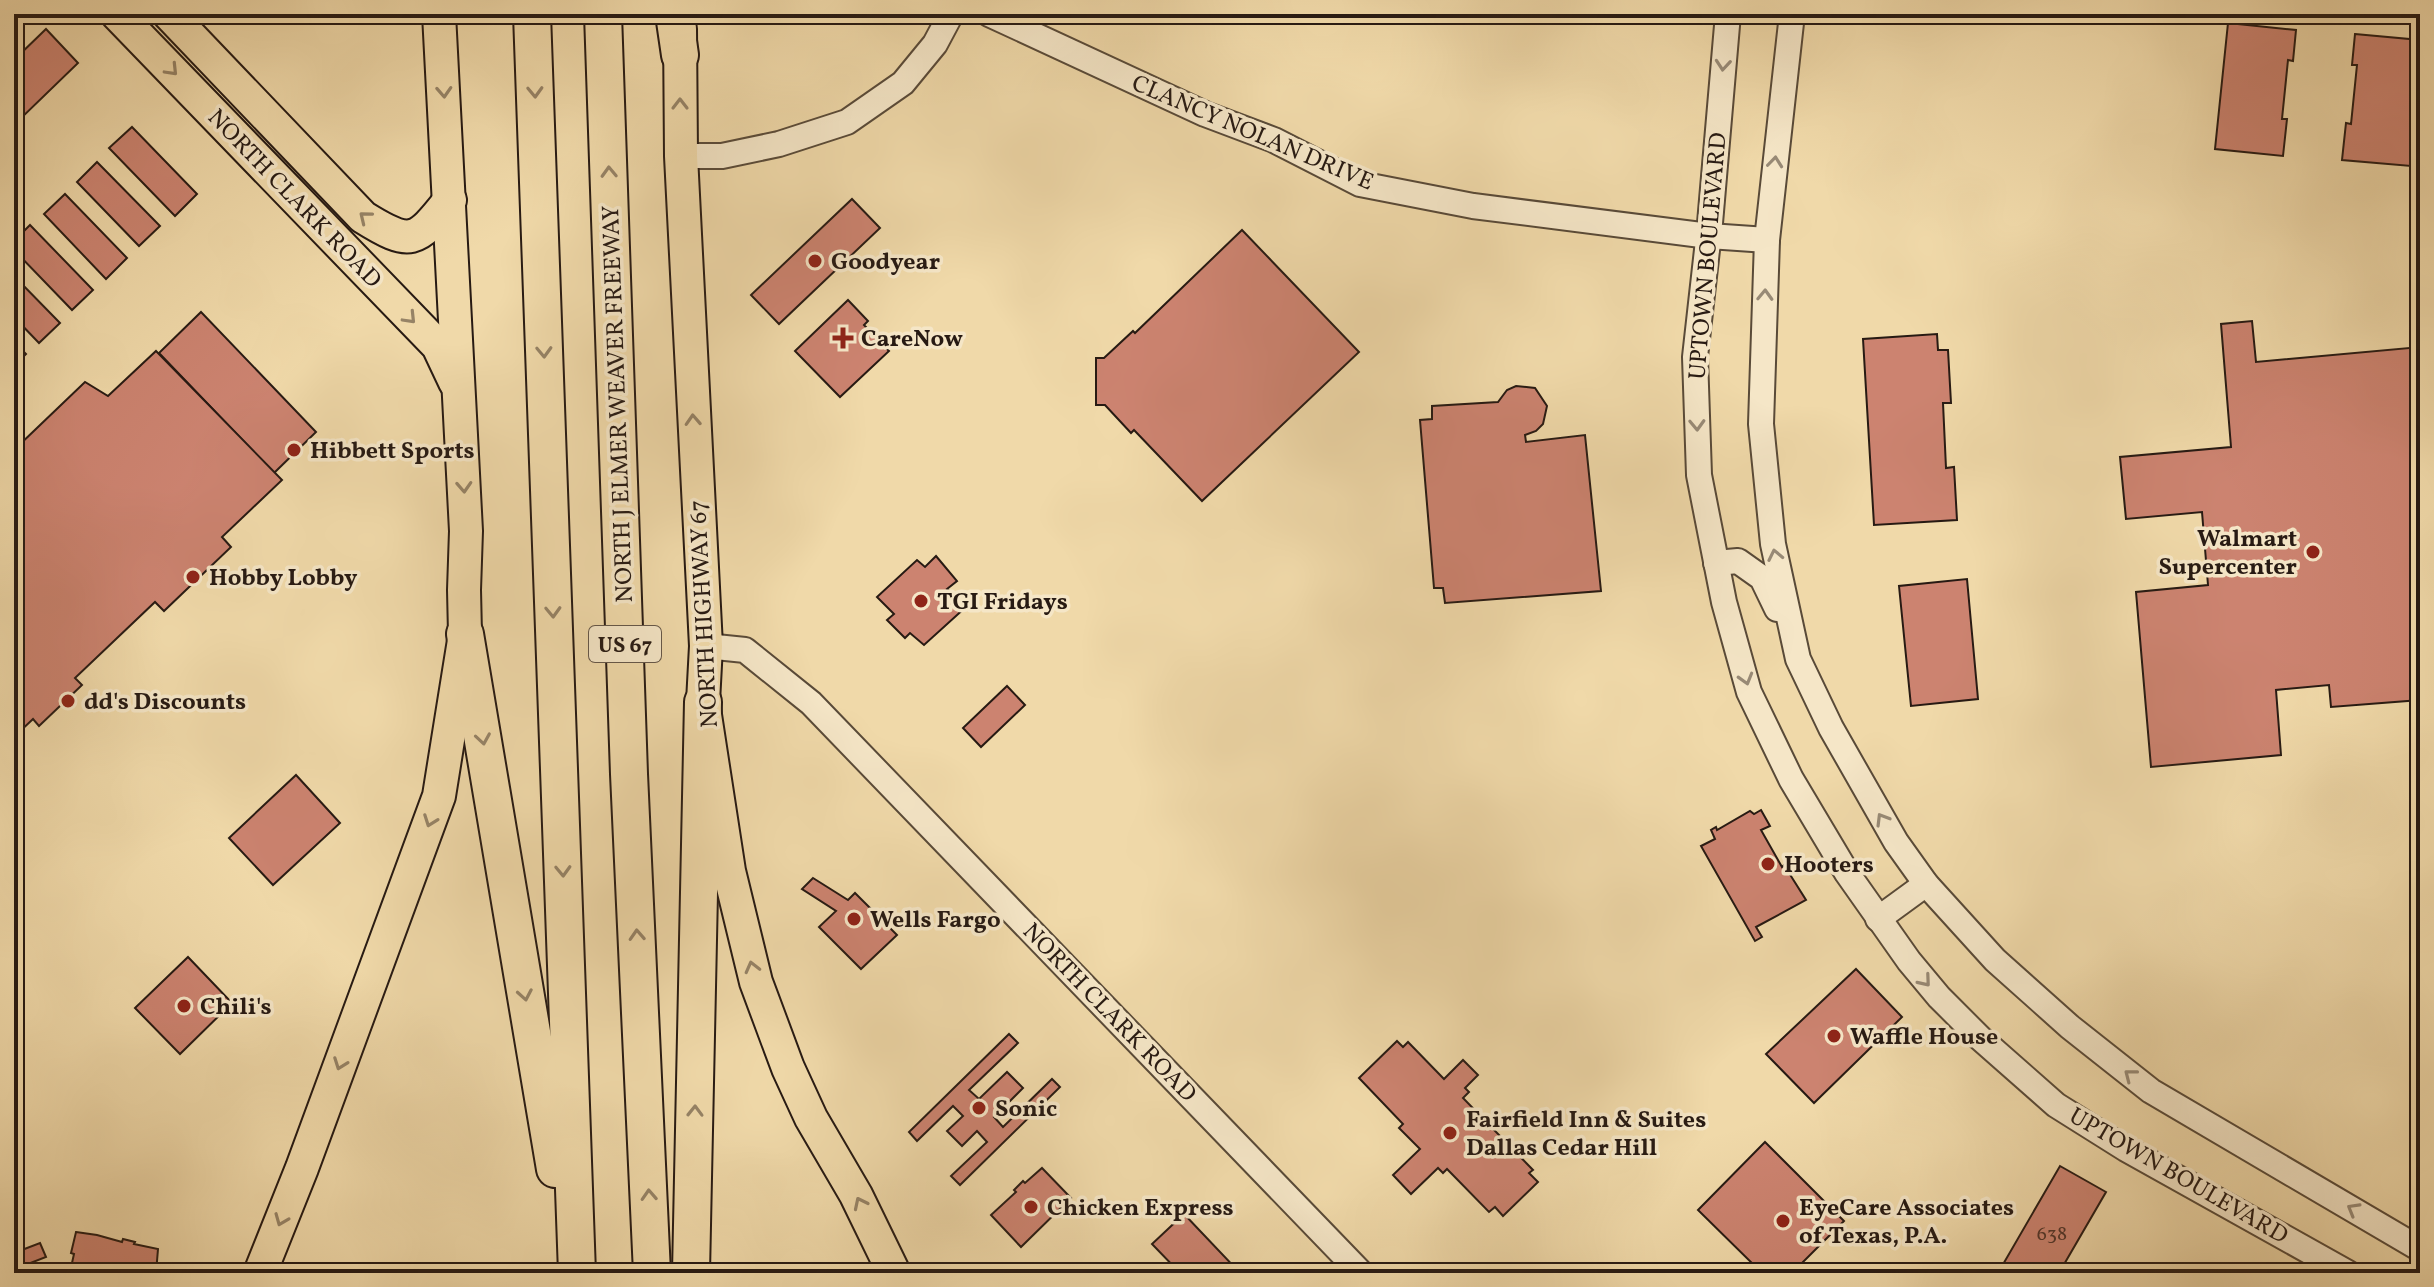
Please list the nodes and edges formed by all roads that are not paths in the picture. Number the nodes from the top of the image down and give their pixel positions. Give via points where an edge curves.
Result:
1 (117, 14) edge
2 (167, 14) edge
3 (439, 14) edge
4 (532, 14) edge
5 (603, 14) edge
6 (677, 14) edge
7 (951, 14) edge
8 (989, 14) edge
9 (1728, 14) edge
10 (1792, 14) edge
11 (140, 38) junction
12 (680, 55) joint
13 (299, 150) junction
14 (681, 156) junction
15 (273, 176) junction
16 (450, 200) junction
17 (1709, 236) junction
18 (1767, 240) junction
19 (460, 392) junction
20 (1716, 563) junction
21 (465, 634) junction
22 (706, 646) junction
23 (1798, 659) junction
24 (703, 702) junction
25 (1926, 884) junction
26 (1878, 919) junction
27 (2420, 1249) edge
28 (577, 1266) edge
29 (260, 1273) edge
30 (652, 1273) edge
31 (691, 1273) edge
32 (894, 1273) edge
33 (1361, 1273) edge
34 (2348, 1273) edge

1 - 11 main road, NORTH CLARK ROAD
2 - 11 main road
2 - 13 main road, NORTH CLARK ROAD
3 -> 16 main road
4 -> 28 highway, US 67
30 -> 5 highway, NORTH J ELMER WEAVER FREEWAY / US 67
6 - 12 highway
7 - 14 street via 903,83 847,122 722,156
8 - 17 street, CLANCY NOLAN DRIVE via 1205,114 1274,140 1360,184 1473,206
9 -> 17 street, UPTOWN BOULEVARD
18 -> 10 street
11 -> 15 main road, NORTH CLARK ROAD
14 -> 12 main road, NORTH HIGHWAY 67
13 - 15 main road
16 -> 13 main road, NORTH CLARK ROAD via 425,230 406,237 390,234 363,217
22 -> 14 main road, NORTH HIGHWAY 67
15 -> 19 main road, NORTH CLARK ROAD via 438,346
16 - 19 main road
17 - 18 street, CLANCY NOLAN DRIVE
17 -> 20 street, UPTOWN BOULEVARD via 1695,357 1699,475
23 -> 18 street via 1773,544 1761,424
19 -> 21 main road
20 - 23 street via 1738,561 1762,578
20 -> 26 street, UPTOWN BOULEVARD via 1749,692 1791,779
21 -> 28 highway via 564,1224
21 -> 29 main road via 439,796
22 - 24 main road, NORTH HIGHWAY 67
22 - 33 street, NORTH CLARK ROAD via 745,650 811,703
25 -> 23 street via 1870,798
31 -> 24 highway
32 -> 24 main road, NORTH HIGHWAY 67 via 811,1118 756,982 729,871
25 - 26 street
27 -> 25 street via 2151,1091 1995,960
26 -> 34 street, UPTOWN BOULEVARD via 1939,997 2056,1105

